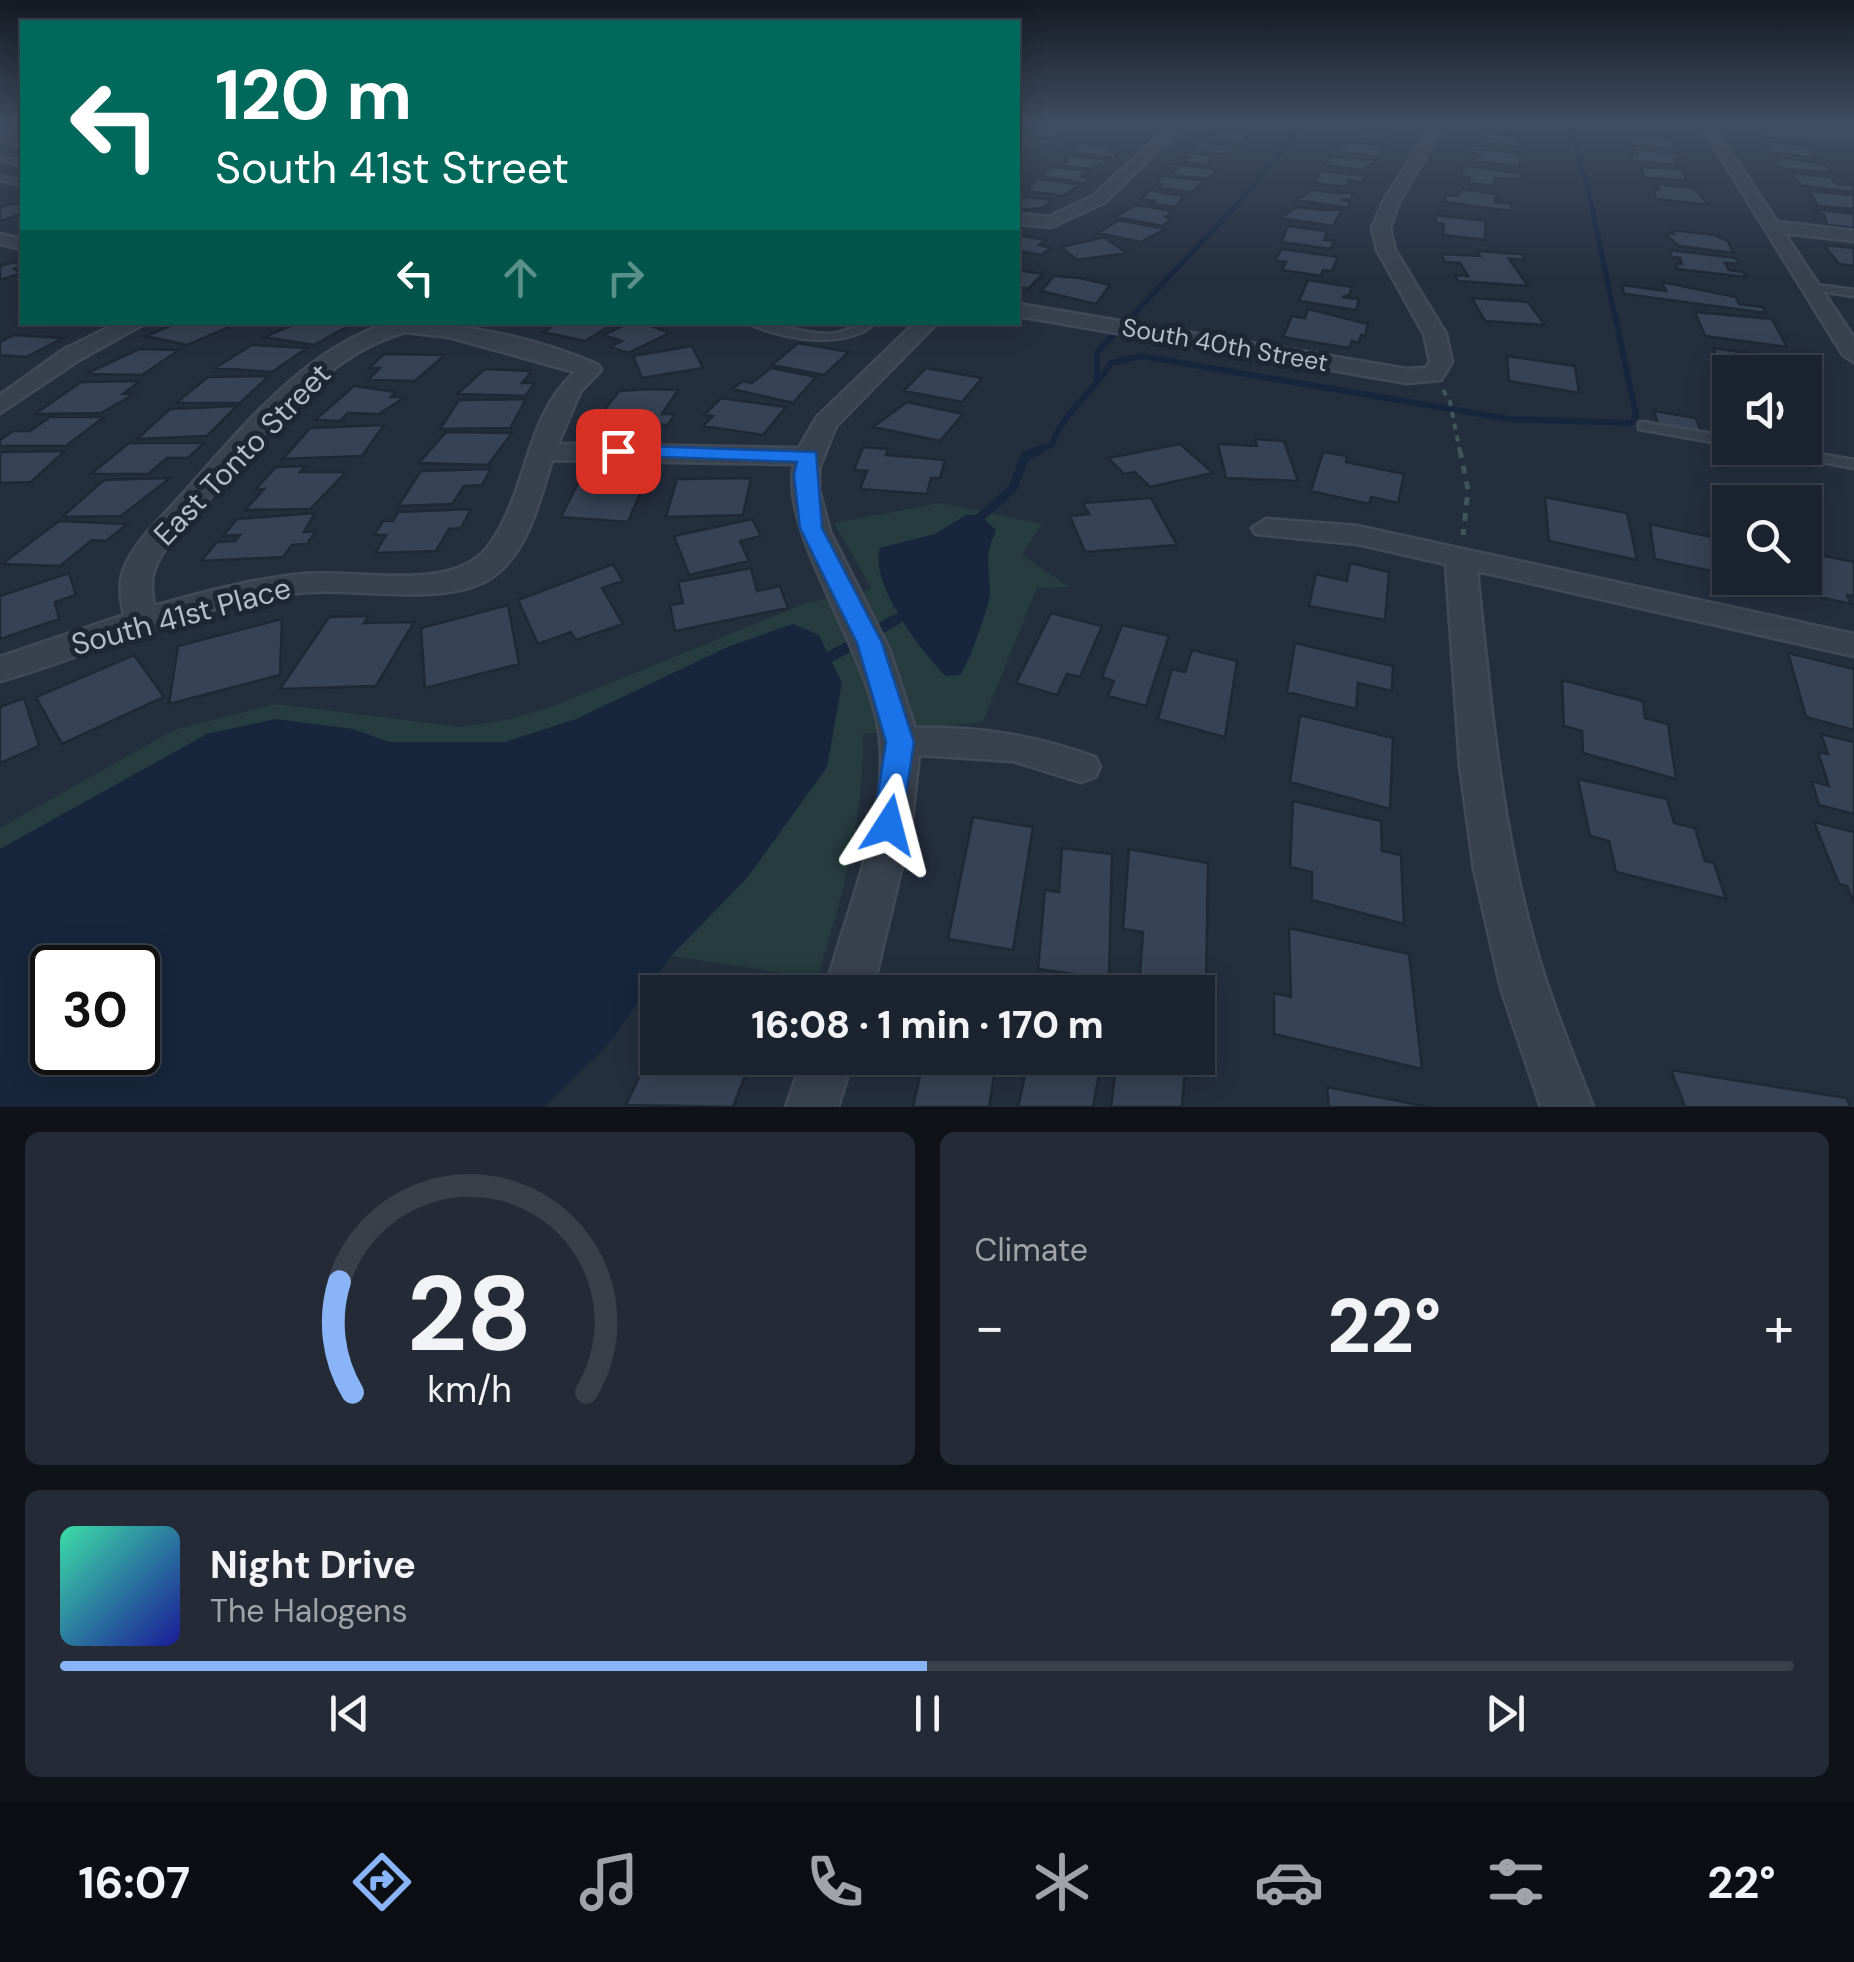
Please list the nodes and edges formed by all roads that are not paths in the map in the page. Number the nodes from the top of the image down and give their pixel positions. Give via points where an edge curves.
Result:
1 (1126, 176) edge
2 (1410, 176) edge
3 (1738, 176) edge
4 (1020, 218) edge
5 (1770, 226) junction
6 (1854, 236) edge
7 (1810, 287) junction
8 (1854, 293) edge
9 (1020, 310) edge
10 (130, 325) edge
11 (765, 325) edge
12 (867, 325) edge
13 (925, 325) edge
14 (1854, 355) edge
15 (35, 381) junction
16 (0, 382) edge
17 (0, 406) edge
18 (1643, 426) dead end
19 (1712, 438) edge
20 (542, 452) junction
21 (809, 456) junction
22 (1822, 458) edge
23 (1854, 464) edge
24 (1266, 528) dead end
25 (1461, 557) junction
26 (142, 620) junction
27 (1854, 645) edge
28 (0, 669) edge
29 (896, 728) junction
30 (1081, 767) dead end
31 (852, 975) edge
32 (822, 1075) edge
33 (812, 1107) edge
34 (1567, 1107) edge

1 - 4 street via 1050,222
2 - 9 street, South 40th Street via 1381,228 1386,250 1435,334 1440,362 1433,375 1407,376
3 - 5 street
5 - 6 street
5 - 7 street
7 - 8 lane
7 - 14 street
10 - 15 street
11 - 12 lane via 827,337 852,335
13 - 21 street via 826,422
15 - 16 street
15 - 17 street
18 - 19 lane
20 - 21 street
20 - 26 street, South 41st Place via 503,548 483,570 440,582 307,583
20 - 26 street, East Tonto Street via 569,390 590,370 566,358 403,326 375,334 323,364 157,540 132,584
21 - 29 street via 811,528 869,643
22 - 23 lane
24 - 25 street via 1358,534
25 - 27 street
25 - 34 street via 1478,759 1495,855 1518,969
26 - 28 street, South 41st Place
29 - 30 street via 1025,746
29 - 31 street via 895,796
32 - 33 street

